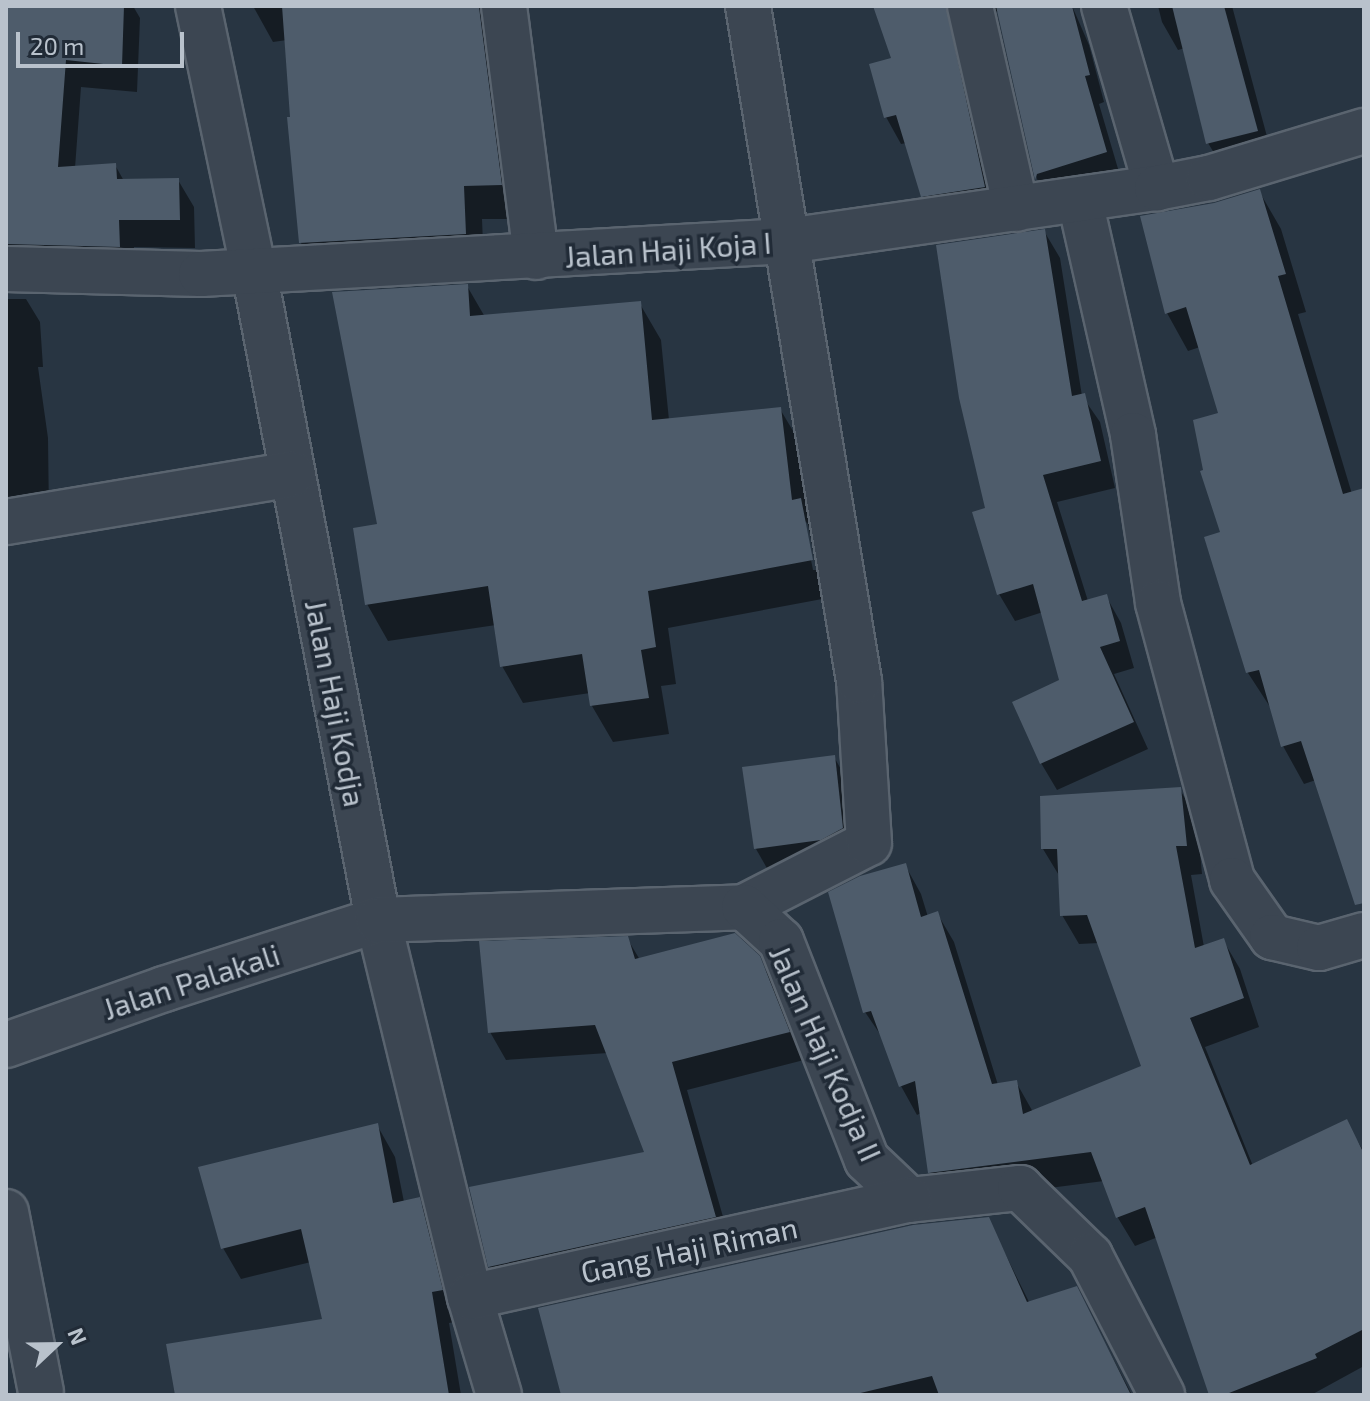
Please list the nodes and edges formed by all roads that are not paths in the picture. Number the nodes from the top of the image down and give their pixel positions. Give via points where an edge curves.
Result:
1 (198, 6) edge
2 (504, 6) edge
3 (748, 6) edge
4 (970, 6) edge
5 (1104, 6) edge
6 (1364, 131) edge
7 (1157, 188) junction
8 (1080, 201) junction
9 (1016, 209) junction
10 (787, 241) junction
11 (536, 257) junction
12 (6, 269) edge
13 (254, 271) junction
14 (292, 474) junction
15 (6, 522) edge
16 (744, 907) junction
17 (378, 920) junction
18 (1364, 935) edge
19 (6, 1045) edge
20 (909, 1200) junction
21 (6, 1212) edge
22 (11, 1262) edge
23 (470, 1297) junction
24 (41, 1392) dead end
25 (499, 1395) edge
26 (1162, 1395) edge

1 - 13 street, Jalan Haji Kodja
2 - 11 street
3 - 10 street
4 - 9 street
5 - 7 street
6 - 7 street, Jalan Haji Koja I via 1209,178
7 - 8 street, Jalan Haji Koja I
8 - 9 street, Jalan Haji Koja I
8 - 18 street via 1133,435 1158,603 1232,880 1272,937 1319,948
9 - 10 street, Jalan Haji Koja I
10 - 11 street, Jalan Haji Koja I
10 - 16 street via 859,681 869,843
11 - 13 street, Jalan Haji Koja I
12 - 13 street, Jalan Haji Koja I
13 - 14 street, Jalan Haji Kodja
14 - 15 street
14 - 17 street, Jalan Haji Kodja
16 - 17 street
16 - 20 street, Jalan Haji Kodja II via 781,941 867,1160
17 - 19 street, Jalan Palakali
17 - 23 street, Jalan Haji Kodja
20 - 23 street, Gang Haji Riman
20 - 26 street via 1020,1188 1090,1256
21 - 22 street
22 - 24 street
23 - 25 street, Jalan Haji Kodja

